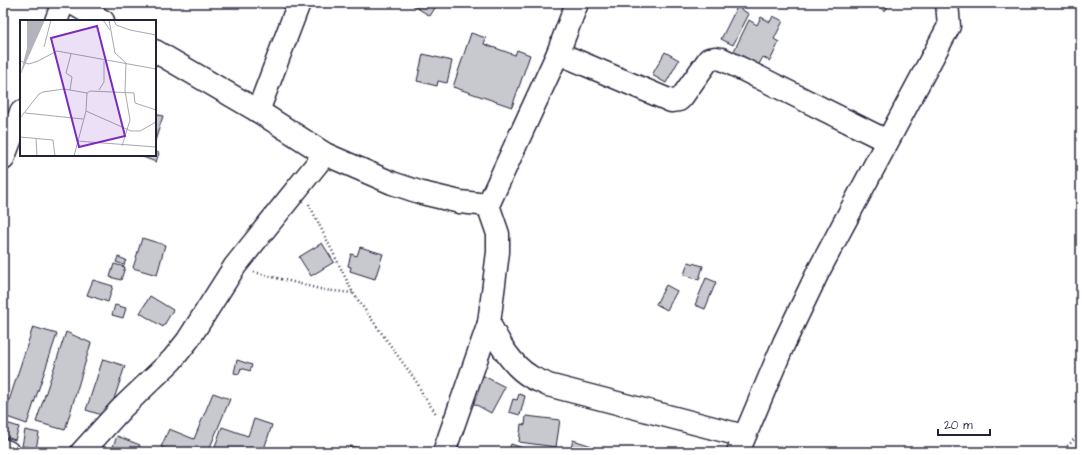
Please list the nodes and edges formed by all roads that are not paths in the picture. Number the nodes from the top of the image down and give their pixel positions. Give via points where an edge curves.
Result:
1 (63, 3) edge
2 (72, 3) edge
3 (299, 3) edge
4 (577, 3) edge
5 (947, 3) edge
6 (56, 20) edge
7 (101, 20) edge
8 (156, 52) edge
9 (558, 53) junction
10 (258, 111) junction
11 (20, 115) edge
12 (887, 141) junction
13 (325, 154) junction
14 (3, 159) edge
15 (488, 205) junction
16 (489, 323) junction
17 (447, 442) edge
18 (741, 444) edge
19 (3, 450) edge
20 (8, 452) edge
21 (82, 452) edge

1 - 6 street
2 - 7 street
3 - 10 street
4 - 9 street
5 - 12 street via 949,26
8 - 10 street
9 - 12 street via 671,101 682,97 709,59 722,59
9 - 15 street
10 - 13 street
11 - 14 street
12 - 18 street via 819,270 784,343
13 - 15 street via 416,191 460,202
13 - 21 street via 235,266 188,340 172,360 122,408
15 - 16 street via 498,234
16 - 17 street
16 - 18 street via 501,347 517,365 530,376 548,385
19 - 20 street

